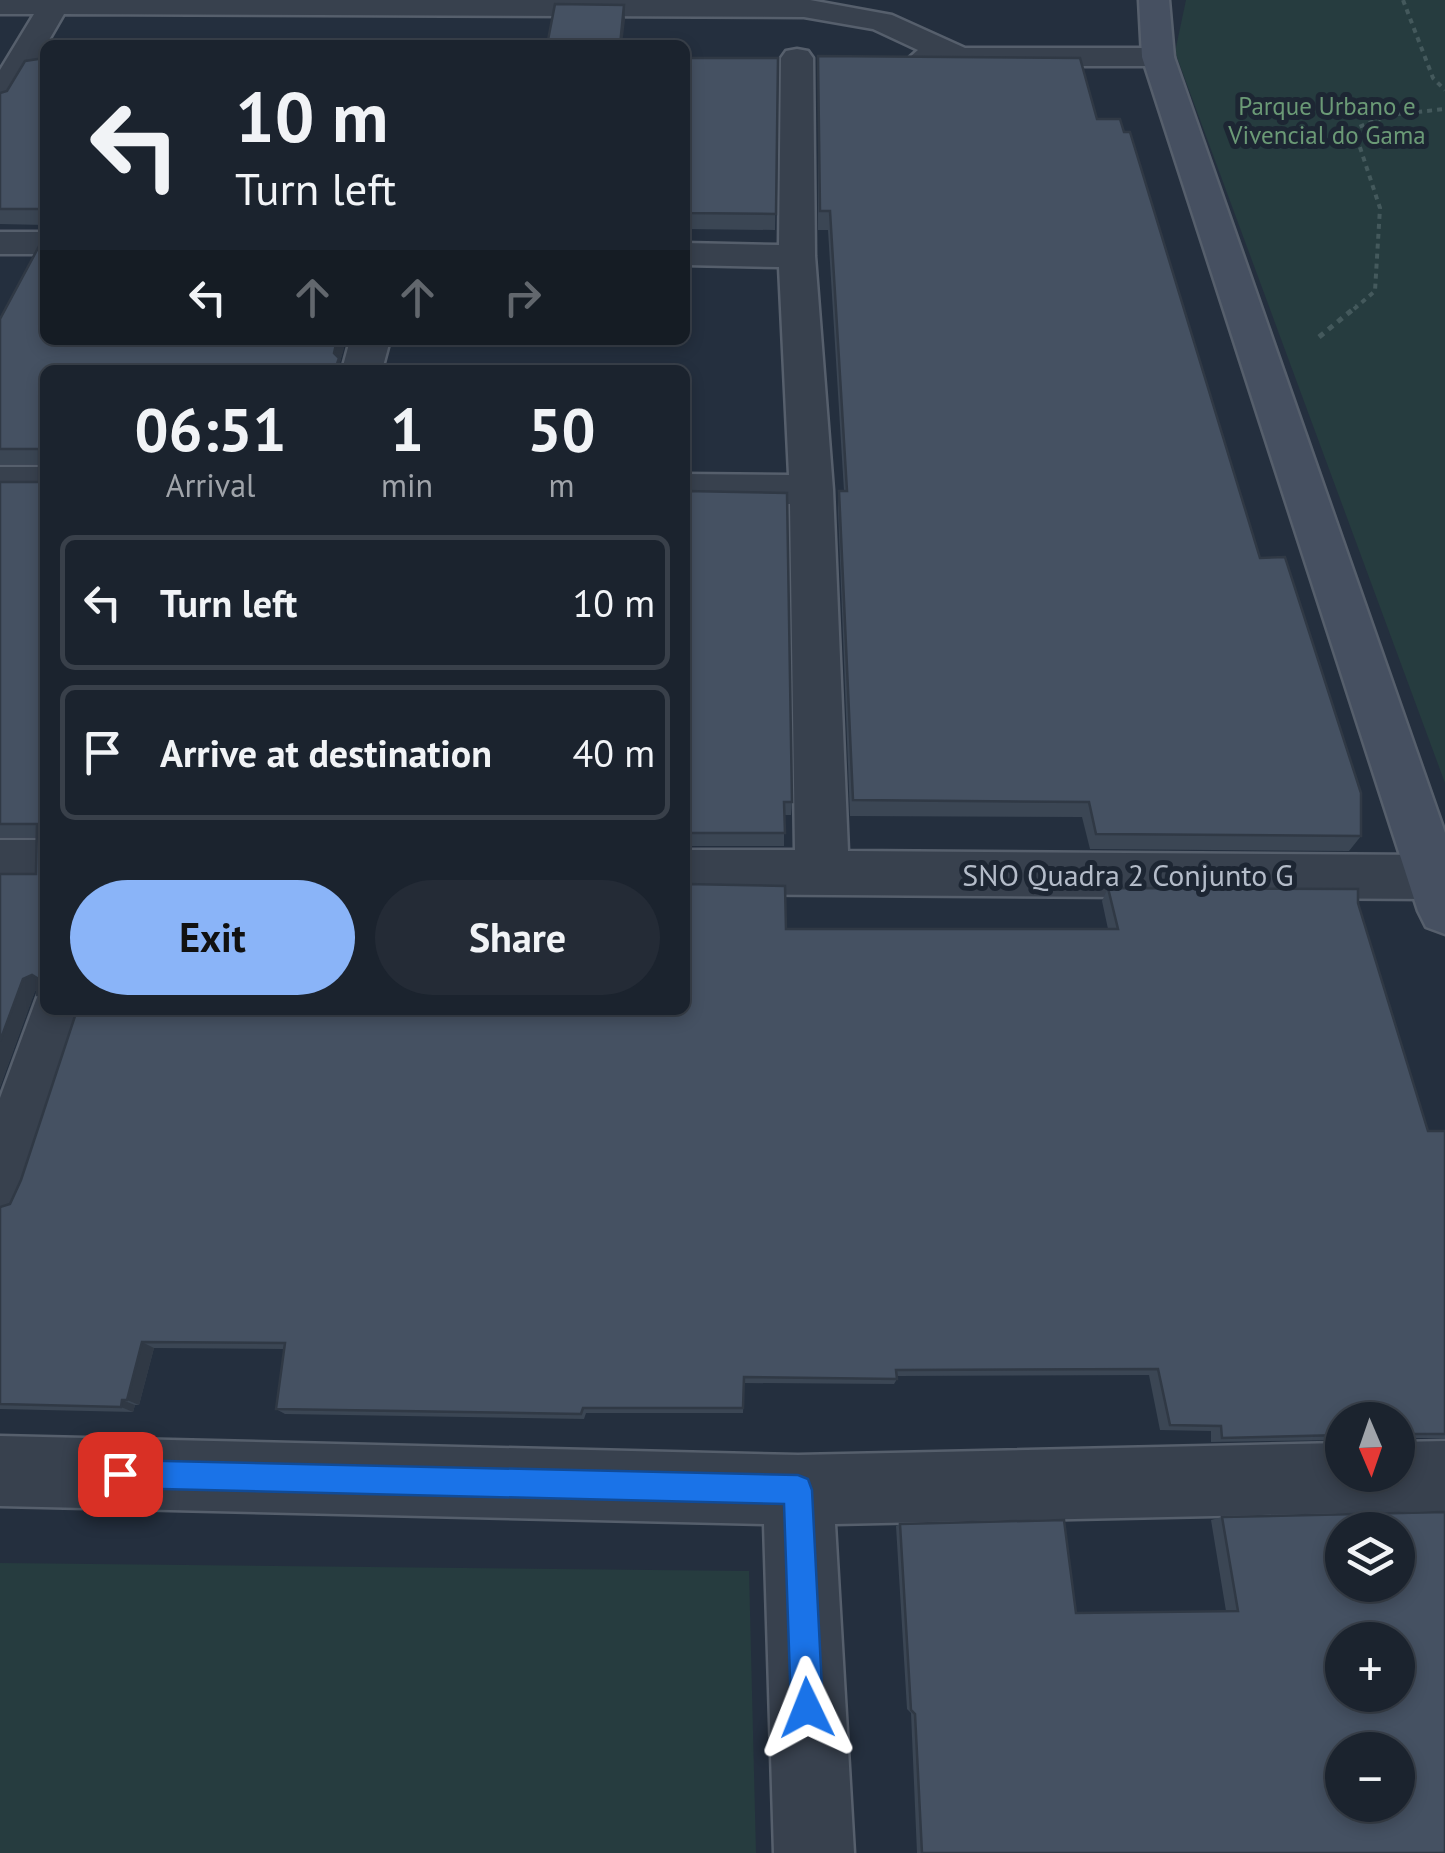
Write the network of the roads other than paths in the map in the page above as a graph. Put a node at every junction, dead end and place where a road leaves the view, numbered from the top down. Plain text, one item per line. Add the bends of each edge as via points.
1 (1154, 0) edge
2 (0, 5) edge
3 (54, 5) junction
4 (23, 57) edge
5 (960, 57) junction
6 (1158, 57) junction
7 (797, 58) dead end
8 (888, 58) edge
9 (0, 98) edge
10 (0, 243) edge
11 (40, 243) edge
12 (690, 254) edge
13 (798, 256) junction
14 (0, 481) edge
15 (40, 481) edge
16 (690, 488) edge
17 (811, 490) junction
18 (0, 862) edge
19 (40, 862) edge
20 (690, 872) edge
21 (822, 874) junction
22 (1439, 894) edge
23 (57, 1015) edge
24 (0, 1188) edge
25 (0, 1471) edge
26 (1445, 1476) edge
27 (798, 1490) junction
28 (814, 1853) edge

1 - 6 street
2 - 3 street
3 - 4 street
3 - 5 street via 804,8 881,20
4 - 9 street
5 - 6 street
5 - 8 street
6 - 22 street
7 - 13 street
10 - 11 street
12 - 13 street
13 - 17 street
14 - 15 street
16 - 17 street
17 - 21 street
18 - 19 street
20 - 21 street, SNO Quadra 2 Conjunto G
21 - 22 street, SNO Quadra 2 Conjunto G
23 - 24 street
25 - 27 street
26 - 27 street
27 - 28 street

